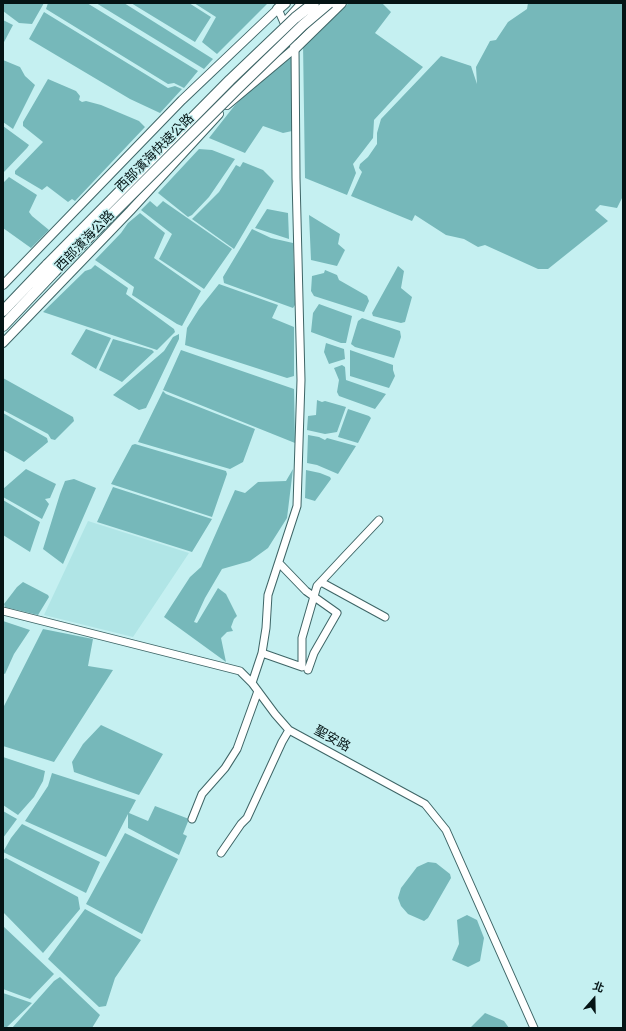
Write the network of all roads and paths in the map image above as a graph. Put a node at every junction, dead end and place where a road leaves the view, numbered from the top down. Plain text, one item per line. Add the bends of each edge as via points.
1 (302, 3) edge
2 (314, 3) edge
3 (329, 3) edge
4 (341, 3) edge
5 (282, 5) edge
6 (284, 24) junction
7 (295, 48) junction
8 (227, 105) junction
9 (52, 268) junction
10 (3, 285) edge
11 (3, 311) edge
12 (3, 326) edge
13 (3, 343) edge
14 (379, 520) dead end
15 (279, 563) junction
16 (321, 582) junction
17 (314, 598) junction
18 (3, 612) edge
19 (385, 617) dead end
20 (262, 653) junction
21 (308, 670) dead end
22 (252, 683) junction
23 (258, 692) junction
24 (289, 730) junction
25 (192, 819) dead end
26 (221, 853) dead end
27 (534, 1028) edge

1 - 6 main road, 西部濱海公路
2 - 9 highway, 西部濱海快速公路, bridge via 230,80
3 - 9 highway, 西部濱海快速公路, bridge via 237,88
4 - 7 highway
5 - 6 street
5 - 10 main road via 182,100
6 - 7 street
6 - 8 main road, 西部濱海公路
7 - 8 main road
7 - 15 street via 301,380 298,506
8 - 13 main road, 西部濱海公路 via 130,211
9 - 11 highway, 西部濱海快速公路
9 - 12 highway, 西部濱海快速公路
14 - 16 street
15 - 17 street
15 - 20 street via 268,595
16 - 17 street
16 - 19 street
17 - 20 street via 302,638 302,667
17 - 21 street via 337,613 314,653
18 - 22 street, 聖安路 via 240,671
20 - 22 street
22 - 23 street, 聖安路
23 - 24 street, 聖安路
23 - 25 street via 237,749 225,768 202,794
24 - 26 street via 247,818
24 - 27 street, 聖安路 via 425,804 446,830

